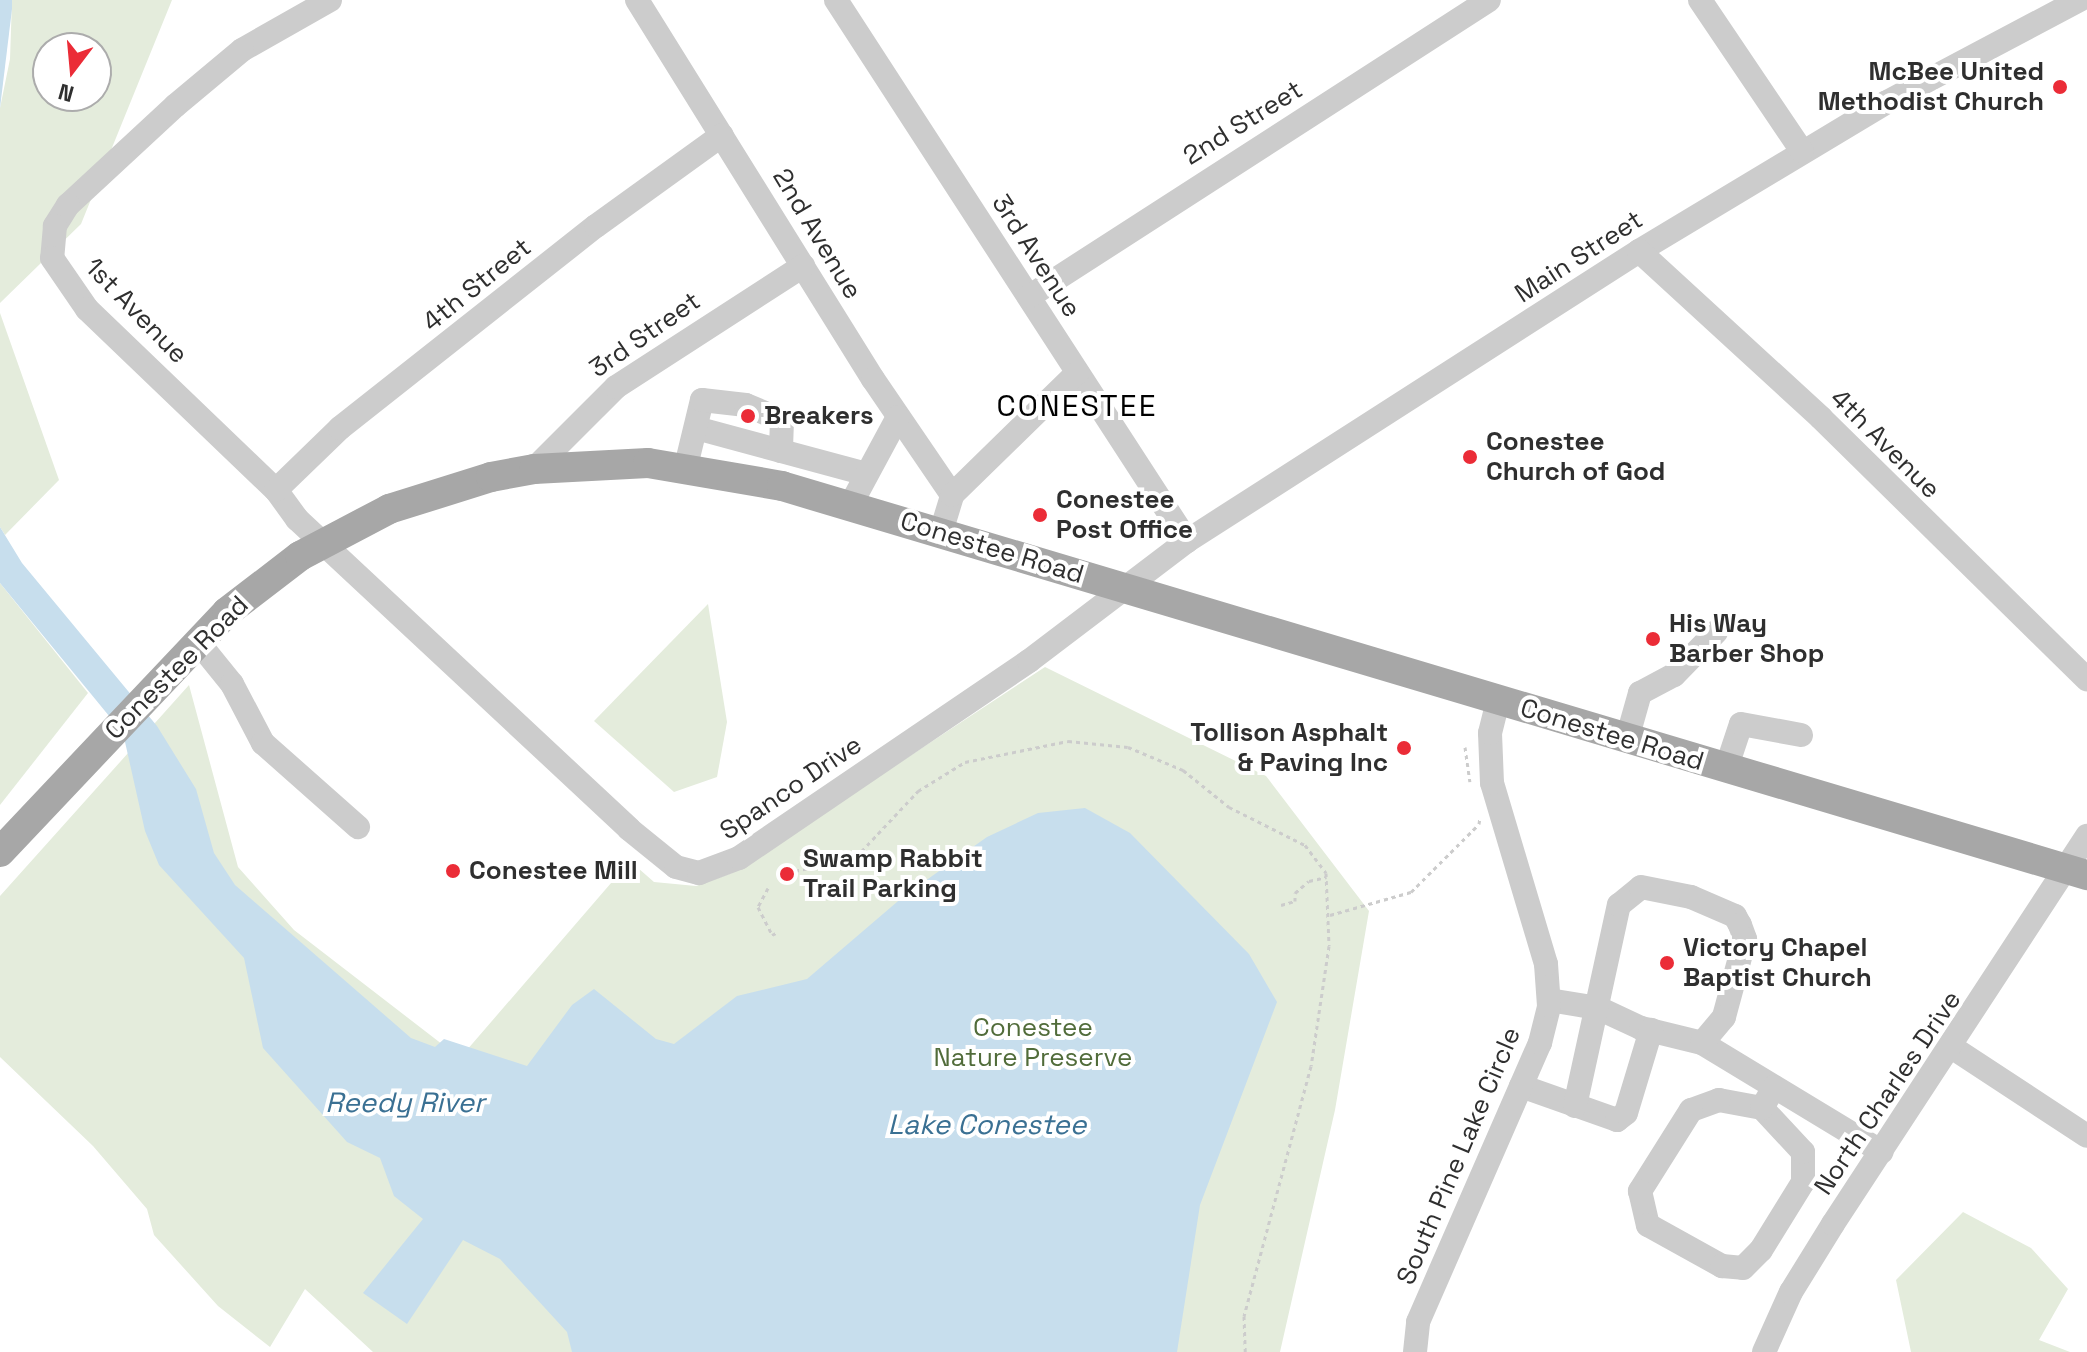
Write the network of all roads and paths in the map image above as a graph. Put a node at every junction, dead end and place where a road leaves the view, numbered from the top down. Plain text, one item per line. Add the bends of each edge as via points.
1 (330, 0) edge
2 (836, 0) edge
3 (1489, 0) edge
4 (1700, 0) edge
5 (2080, 0) edge
6 (643, 2) edge
7 (722, 135) junction
8 (1802, 151) junction
9 (1639, 251) junction
10 (803, 266) junction
11 (1030, 296) junction
12 (1077, 373) junction
13 (898, 417) junction
14 (696, 428) junction
15 (781, 451) junction
16 (686, 466) junction
17 (534, 469) junction
18 (866, 474) junction
19 (276, 490) junction
20 (952, 495) junction
21 (850, 506) junction
22 (941, 532) junction
23 (1187, 541) junction
24 (324, 542) junction
25 (1124, 589) junction
26 (1716, 632) dead end
27 (188, 652) junction
28 (2087, 679) edge
29 (1498, 701) junction
30 (1801, 735) dead end
31 (1627, 739) junction
32 (1465, 747) dead end
33 (1726, 769) junction
34 (1471, 785) dead end
35 (1480, 814) dead end
36 (358, 827) dead end
37 (2087, 836) edge
38 (0, 852) edge
39 (795, 871) dead end
40 (2076, 872) edge
41 (1326, 875) junction
42 (768, 888) dead end
43 (1281, 905) dead end
44 (1330, 915) junction
45 (778, 932) dead end
46 (1549, 1000) junction
47 (1598, 1008) junction
48 (1657, 1032) junction
49 (1702, 1043) junction
50 (1953, 1048) junction
51 (1521, 1086) junction
52 (1768, 1098) junction
53 (1575, 1106) junction
54 (2087, 1136) edge
55 (1882, 1152) junction
56 (1245, 1352) edge
57 (1415, 1352) edge
58 (1764, 1352) edge

1 - 19 street, 1st Avenue via 214,71 68,205 51,242 58,270 87,309
2 - 11 street, 3rd Avenue
3 - 11 street, 2nd Street
4 - 8 street
5 - 8 street, Main Street
6 - 7 street, 2nd Avenue
7 - 10 street, 2nd Avenue
7 - 19 street, 4th Street via 596,226 340,428
8 - 9 street, Main Street
9 - 23 street, Main Street
9 - 28 street, 4th Avenue via 1821,418
10 - 13 street, 2nd Avenue
10 - 17 street, 3rd Street via 616,387
11 - 12 street, 3rd Avenue
12 - 20 street
12 - 23 street, 3rd Avenue
13 - 18 street
13 - 20 street, 2nd Avenue
14 - 15 street
14 - 15 street via 702,400 746,405 782,420
14 - 16 street
15 - 18 street
16 - 17 main road, Conestee Road via 609,463
16 - 21 main road, Conestee Road
17 - 24 main road, Conestee Road via 437,491
18 - 21 street
19 - 24 street, 1st Avenue via 297,519
20 - 22 street
21 - 22 main road, Conestee Road
22 - 25 main road, Conestee Road
23 - 25 street, Main Street
24 - 25 street, Spanco Drive via 629,829 676,867 699,873 739,858 1029,661
24 - 27 main road, Conestee Road via 256,589
25 - 29 main road, Conestee Road
26 - 31 street via 1674,675 1640,693
27 - 36 street via 232,684 263,743
27 - 38 main road, Conestee Road
29 - 31 main road, Conestee Road
29 - 46 street, South Pine Lake Circle via 1490,733 1492,783 1546,964
30 - 33 street via 1741,724
31 - 33 main road, Conestee Road
32 - 34 path
33 - 40 main road, Conestee Road
35 - 44 path via 1479,824 1411,892
37 - 40 street, North Charles Drive
39 - 41 path via 856,857 918,791 965,762 1068,741 1128,747 1183,770 1229,807 1305,845
40 - 50 street, North Charles Drive
41 - 43 path via 1309,881 1295,893 1295,901
41 - 44 path
42 - 45 path via 758,907 772,935
44 - 56 path via 1311,1066 1251,1284 1244,1316
46 - 47 street
46 - 51 street, South Pine Lake Circle via 1542,1035
47 - 48 street
47 - 49 street via 1619,905 1629,893 1641,887 1691,897 1735,916 1745,939 1724,1017
47 - 53 street
48 - 49 street
48 - 53 street via 1626,1113 1617,1120
49 - 52 street
50 - 54 street
50 - 55 street, North Charles Drive
51 - 53 street
51 - 57 street, South Pine Lake Circle via 1418,1322
52 - 52 street via 1803,1152 1803,1182 1761,1250 1743,1268 1722,1266 1648,1225 1640,1191 1691,1110 1719,1100
52 - 55 street
55 - 58 street, North Charles Drive via 1791,1292

